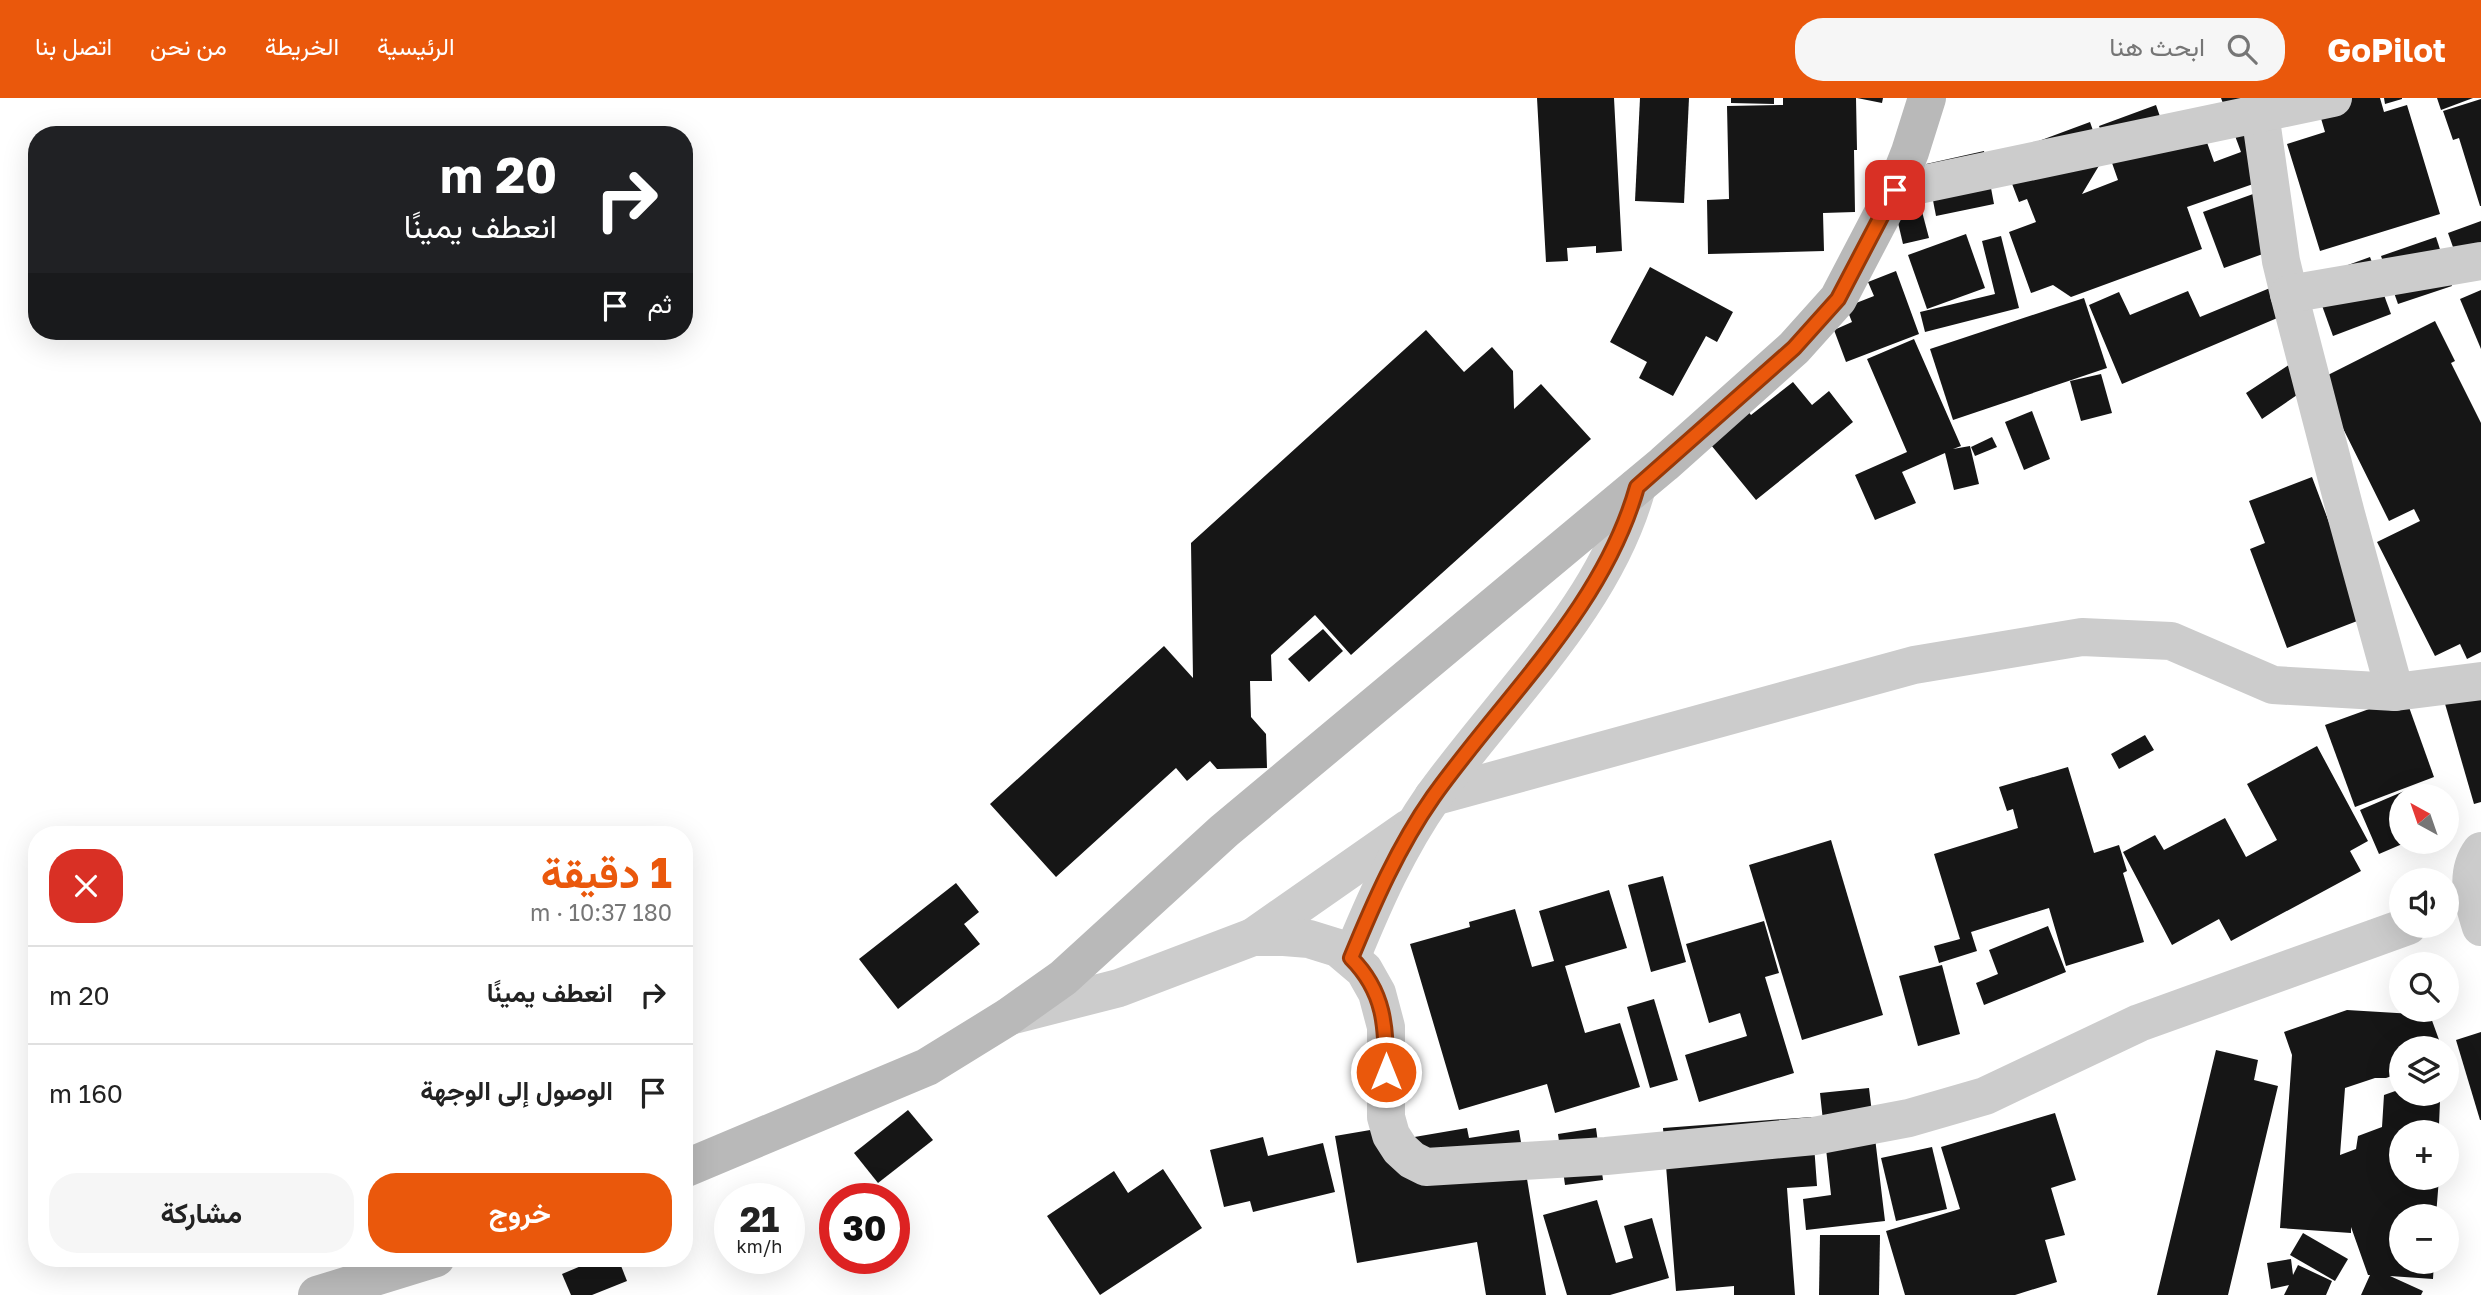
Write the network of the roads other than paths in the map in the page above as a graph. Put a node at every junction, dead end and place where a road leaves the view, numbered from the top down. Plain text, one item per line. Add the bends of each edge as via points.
1 (1927, 98) edge
2 (2333, 98) edge
3 (2260, 113) junction
4 (1895, 190) junction
5 (2481, 261) edge
6 (2289, 294) junction
7 (1637, 487) junction
8 (2481, 681) edge
9 (2395, 692) junction
10 (1425, 810) junction
11 (2481, 851) edge
12 (2467, 914) edge
13 (2389, 933) edge
14 (1253, 937) junction
15 (1351, 958) junction
16 (1008, 1017) junction
17 (693, 1165) edge
18 (407, 1267) edge
19 (317, 1295) edge

1 - 4 street
2 - 3 street
3 - 4 street
3 - 6 street
4 - 7 street via 1838,299 1794,348
5 - 6 street
6 - 9 street
7 - 10 street via 1617,545 1585,599
7 - 16 street via 1224,831 1063,978
8 - 9 street
9 - 10 street via 2273,685 2171,641 2082,637 1914,666
10 - 14 street
10 - 15 street via 1391,867
11 - 12 street via 2472,866
13 - 15 street via 2139,1023 1985,1096 1909,1118 1814,1136 1426,1167 1412,1160 1391,1135 1386,1027 1377,993
14 - 15 street via 1310,939 1338,948
14 - 16 street via 1119,988
16 - 17 street via 927,1067
18 - 19 street

